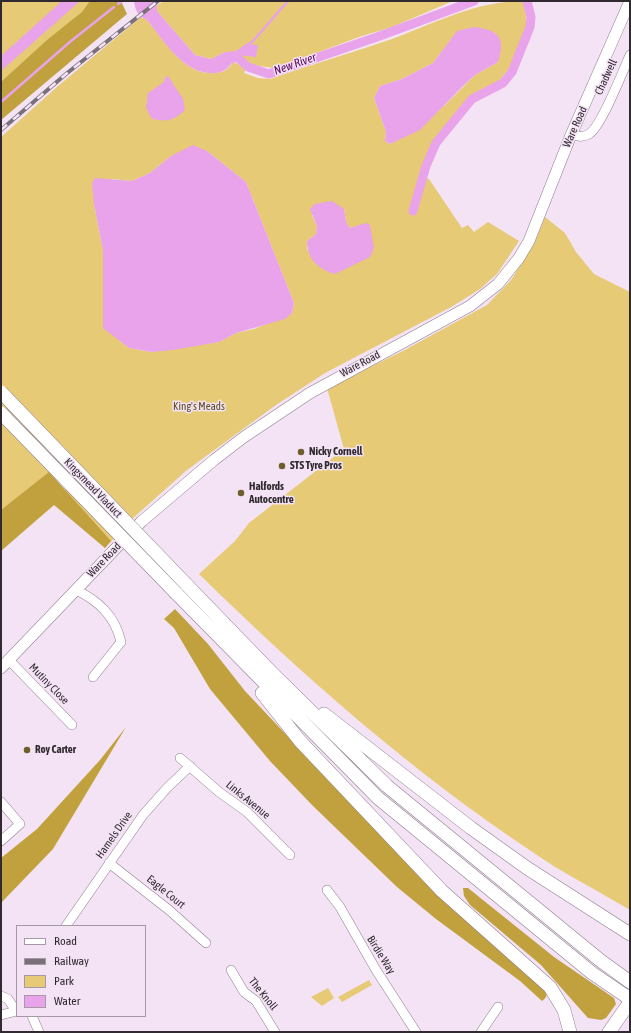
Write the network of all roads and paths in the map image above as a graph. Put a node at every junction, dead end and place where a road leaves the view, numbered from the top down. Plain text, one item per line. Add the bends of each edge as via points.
1 (630, 1) edge
2 (630, 55) edge
3 (627, 68) edge
4 (571, 135) junction
5 (1, 392) edge
6 (1, 413) edge
7 (76, 590) junction
8 (229, 649) junction
9 (5, 664) edge
10 (274, 675) junction
11 (93, 677) dead end
12 (72, 725) dead end
13 (180, 758) dead end
14 (190, 766) junction
15 (1, 802) edge
16 (1, 841) edge
17 (290, 854) dead end
18 (109, 863) junction
19 (327, 890) dead end
20 (67, 925) edge
21 (630, 934) edge
22 (206, 943) dead end
23 (231, 970) dead end
24 (630, 982) edge
25 (1, 996) edge
26 (628, 1004) edge
27 (498, 1007) dead end
28 (16, 1010) edge
29 (16, 1011) edge
30 (1, 1015) edge
31 (32, 1017) edge
32 (39, 1032) edge
33 (275, 1032) edge
34 (416, 1032) edge
35 (481, 1032) edge
36 (570, 1032) edge
37 (609, 1032) edge

1 - 4 main road, Ware Road
2 - 3 street, Chadwell
3 - 4 street, Chadwell via 590,134 581,137
4 - 7 main road, Ware Road via 529,241 498,284 470,306 335,378 244,437 142,520
5 - 10 highway, Kingsmead Viaduct, bridge
6 - 8 highway, Kingsmead Viaduct, bridge
7 - 9 main road, Ware Road
7 - 11 street via 102,606 119,632 121,642
8 - 26 highway via 378,798
8 - 36 highway via 300,741 442,890 550,987 564,1010
9 - 12 street, Mutiny Close
10 - 21 highway via 527,868
10 - 24 highway via 387,786
13 - 14 street, Links Avenue
14 - 17 street, Links Avenue via 219,792 247,812
14 - 18 street, Hamels Drive via 143,815
15 - 16 street via 20,824
18 - 20 street, Hamels Drive
18 - 22 street, Eagle Court
19 - 34 street, Birdie Way
23 - 33 street, The Knoll via 244,992 256,1001
25 - 28 street via 8,999
26 - 37 highway
27 - 35 street
29 - 30 street
31 - 32 street

